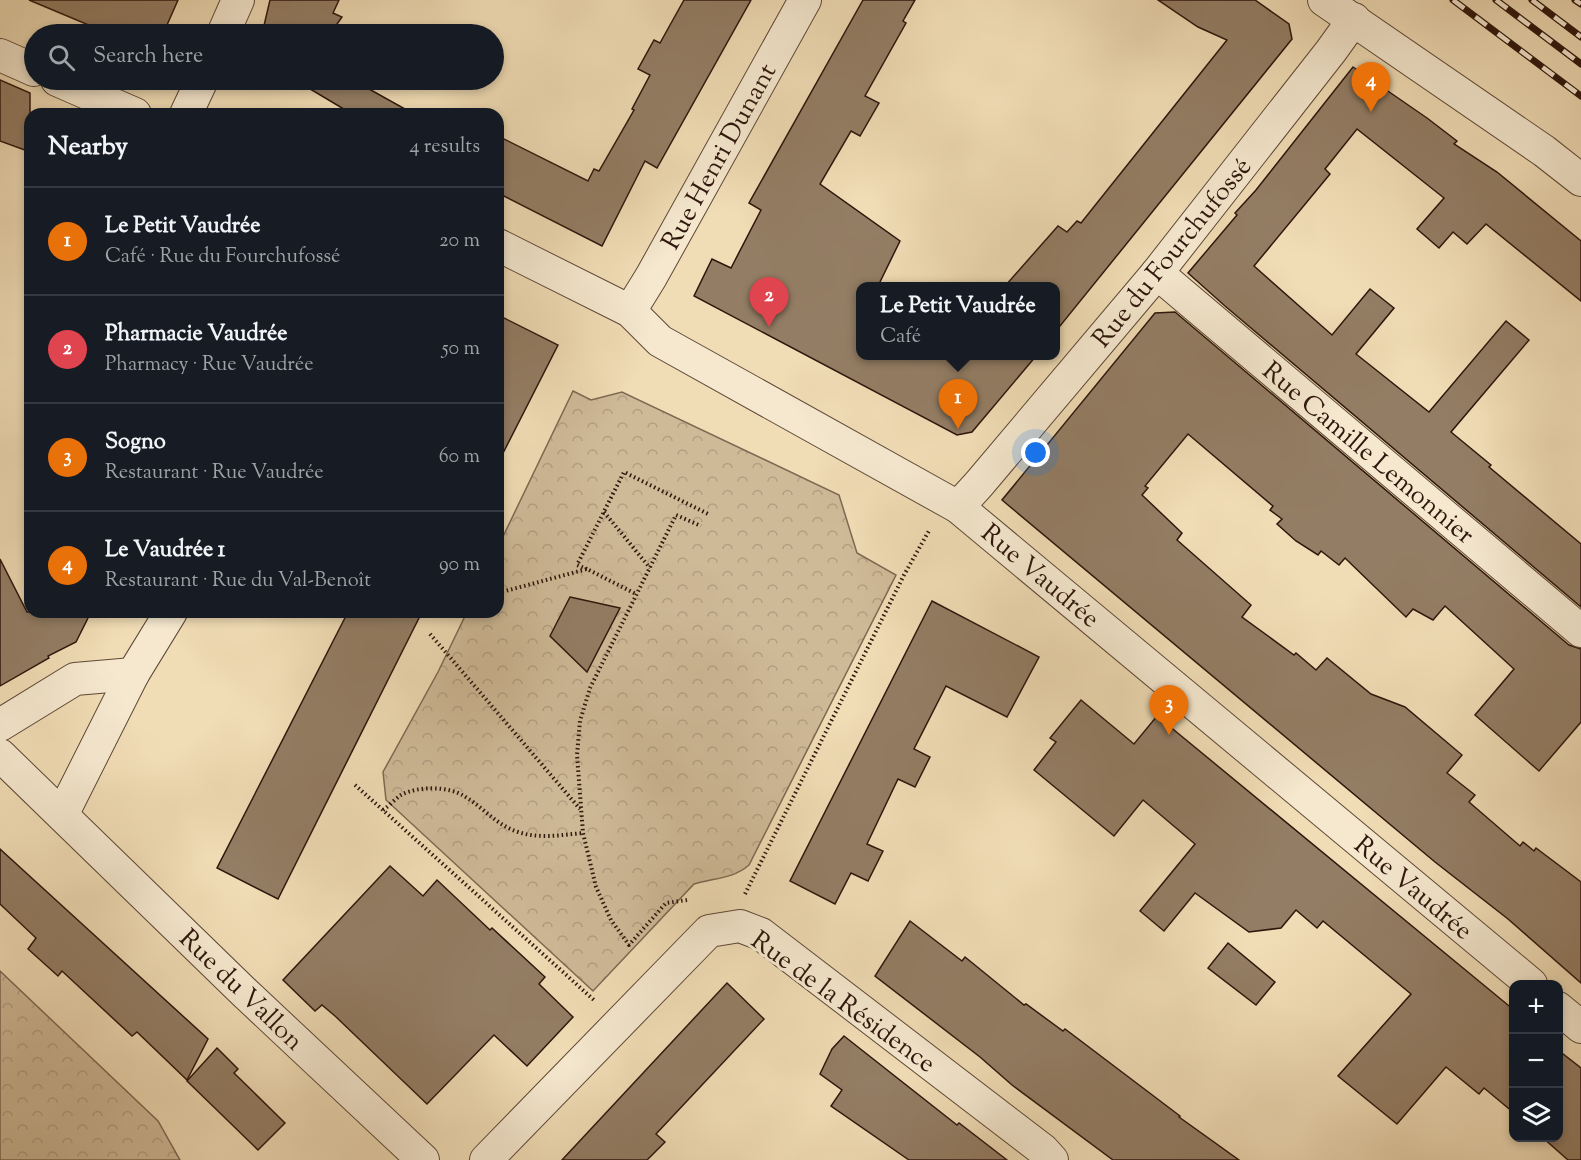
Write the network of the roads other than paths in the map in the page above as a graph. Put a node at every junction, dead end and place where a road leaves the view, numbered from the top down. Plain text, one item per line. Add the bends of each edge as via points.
1 (238, 0) edge
2 (805, 0) edge
3 (1324, 0) edge
4 (1354, 19) junction
5 (227, 24) edge
6 (0, 55) edge
7 (24, 66) edge
8 (80, 90) edge
9 (197, 90) edge
10 (121, 108) edge
11 (189, 108) edge
12 (1581, 180) edge
13 (504, 248) edge
14 (1157, 273) junction
15 (630, 311) junction
16 (954, 504) junction
17 (167, 618) edge
18 (1581, 631) edge
19 (133, 674) junction
20 (0, 725) edge
21 (0, 755) edge
22 (62, 815) junction
23 (1526, 980) edge
24 (1563, 1012) edge
25 (1581, 1027) edge
26 (423, 1160) edge
27 (486, 1160) edge
28 (1052, 1160) edge

1 - 5 street
2 - 15 street, Rue Henri Dunant
3 - 4 street
4 - 12 street
4 - 14 street, Rue du Fourchufossé
6 - 7 street
8 - 10 street
9 - 11 street
13 - 15 street, Rue Vaudrée
14 - 16 street, Rue du Fourchufossé via 987,475
14 - 18 street, Rue Camille Lemonnier
15 - 16 street, Rue Vaudrée via 660,341
16 - 23 street, Rue Vaudrée
17 - 19 street
19 - 20 street via 75,679
19 - 22 street
21 - 22 street, Rue du Vallon
22 - 26 street, Rue du Vallon
24 - 25 street
27 - 28 street, Rue de la Résidence via 709,931 740,926 761,934

